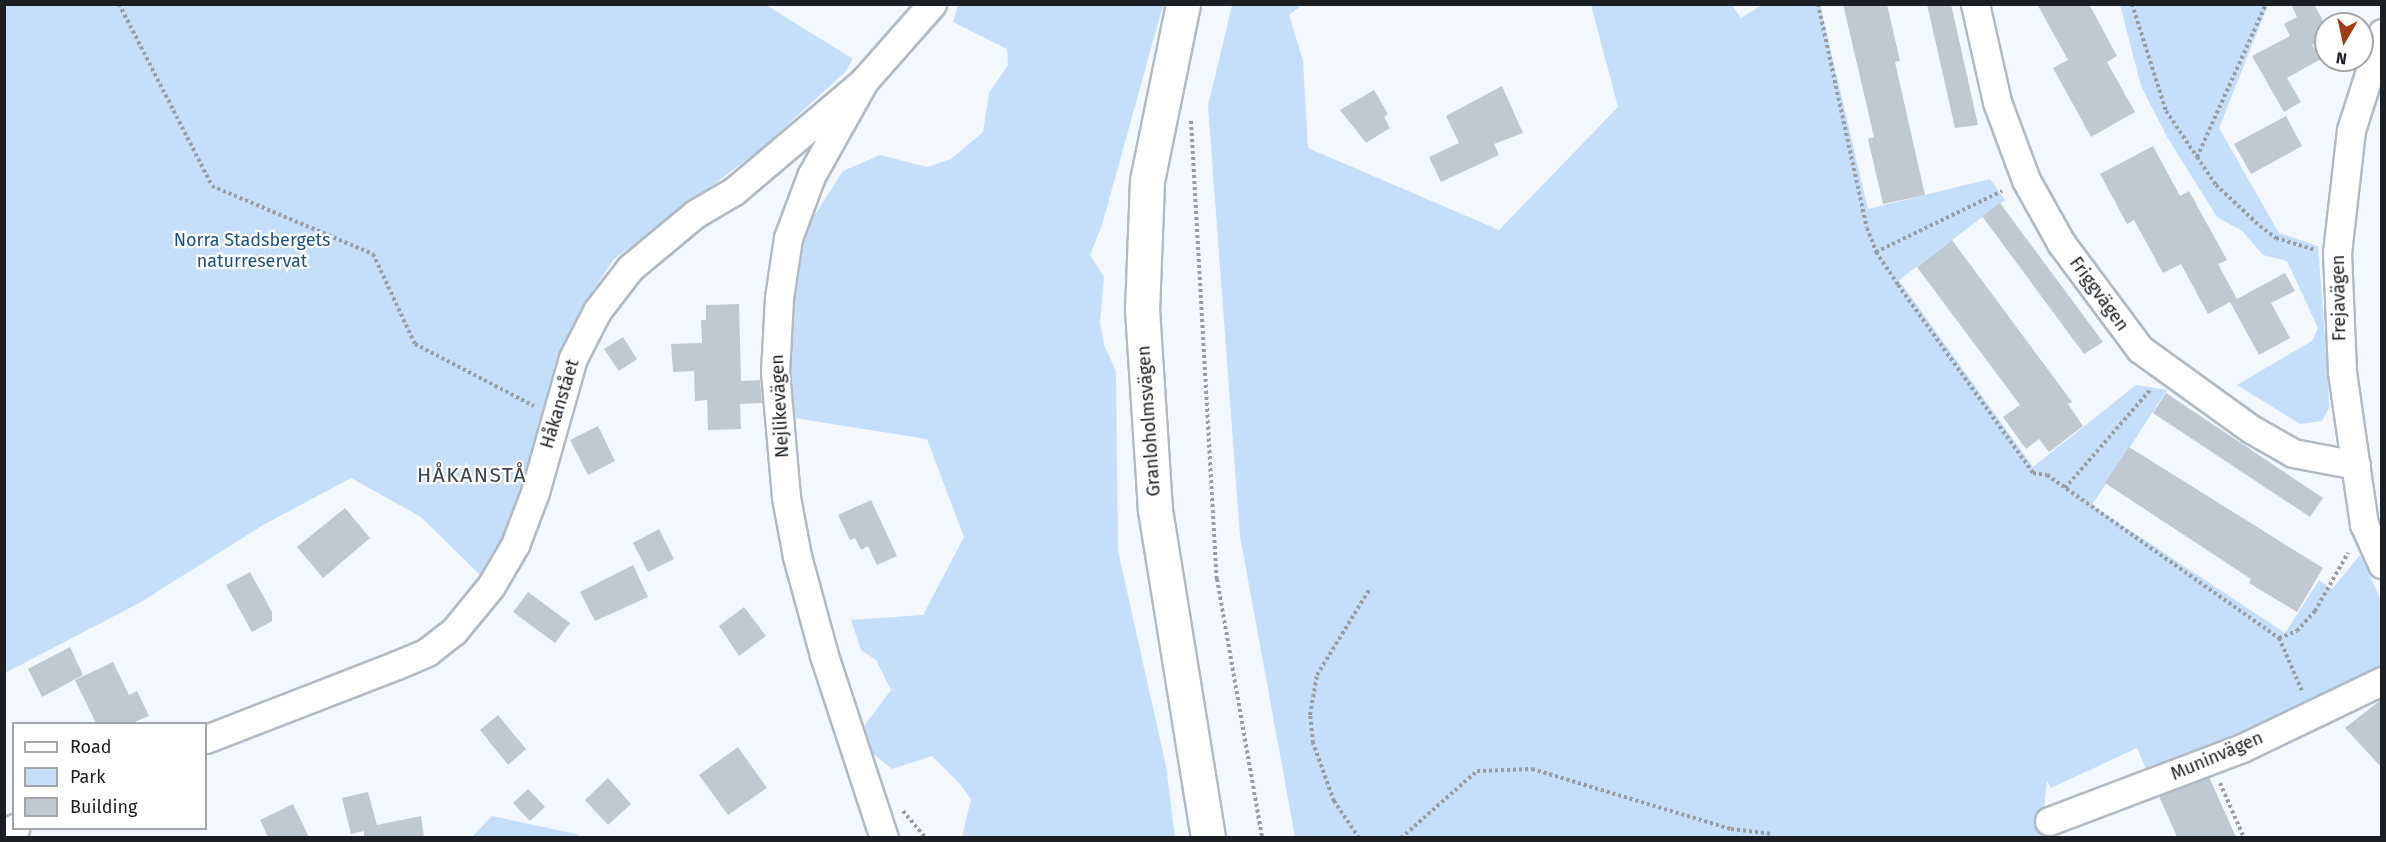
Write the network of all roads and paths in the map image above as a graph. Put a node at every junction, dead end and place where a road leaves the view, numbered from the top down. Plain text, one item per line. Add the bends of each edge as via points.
1 (119, 4) edge
2 (932, 4) edge
3 (1183, 4) edge
4 (1818, 4) edge
5 (1975, 4) edge
6 (2132, 4) edge
7 (2266, 4) edge
8 (2382, 33) edge
9 (864, 81) junction
10 (1191, 118) dead end
11 (2197, 157) junction
12 (2026, 180) junction
13 (1876, 252) junction
14 (2337, 252) junction
15 (2167, 371) junction
16 (554, 416) junction
17 (2356, 465) junction
18 (2065, 488) junction
19 (2364, 524) junction
20 (2382, 564) edge
21 (1369, 590) dead end
22 (2279, 638) junction
23 (2382, 681) edge
24 (2321, 710) junction
25 (207, 739) edge
26 (2210, 761) junction
27 (2049, 821) dead end
28 (1773, 834) dead end
29 (884, 837) edge
30 (1208, 837) edge
31 (1262, 837) edge
32 (1359, 837) edge
33 (1401, 837) edge
34 (2244, 837) edge

1 - 16 path via 212,186 373,254 415,344
2 - 9 street, Nejlikevägen
3 - 30 street, Granloholmsvägen via 1147,181 1142,309 1155,510
4 - 13 path
5 - 12 street, Friggvägen via 1997,102
6 - 11 path via 2166,111
7 - 11 path
8 - 14 street, Frejavägen via 2351,130
9 - 16 street, Håkanstået via 734,191 695,214 630,268 597,311 573,358
9 - 29 street, Nejlikevägen via 811,176 788,238 775,372 786,497 797,556 824,655
10 - 31 path via 1217,579
11 - 14 path via 2236,206 2276,238 2307,249
12 - 13 path
12 - 15 street, Friggvägen via 2061,243 2105,305 2140,349
13 - 18 path via 2033,473 2047,475
14 - 17 street, Frejavägen via 2340,352
15 - 17 street, Friggvägen via 2293,453
15 - 18 path
16 - 25 street, Håkanstået via 535,492 515,545 491,586 454,631 427,652
17 - 19 street, Frejavägen
18 - 22 path
19 - 20 street, Frejavägen
19 - 22 path via 2315,611 2297,631
21 - 32 path via 1317,675 1310,715 1313,743 1334,801
22 - 24 path via 2298,687
23 - 24 street, Muninvägen
24 - 26 street, Muninvägen
26 - 27 street, Muninvägen
26 - 34 path
28 - 33 path via 1731,829 1532,769 1477,771

